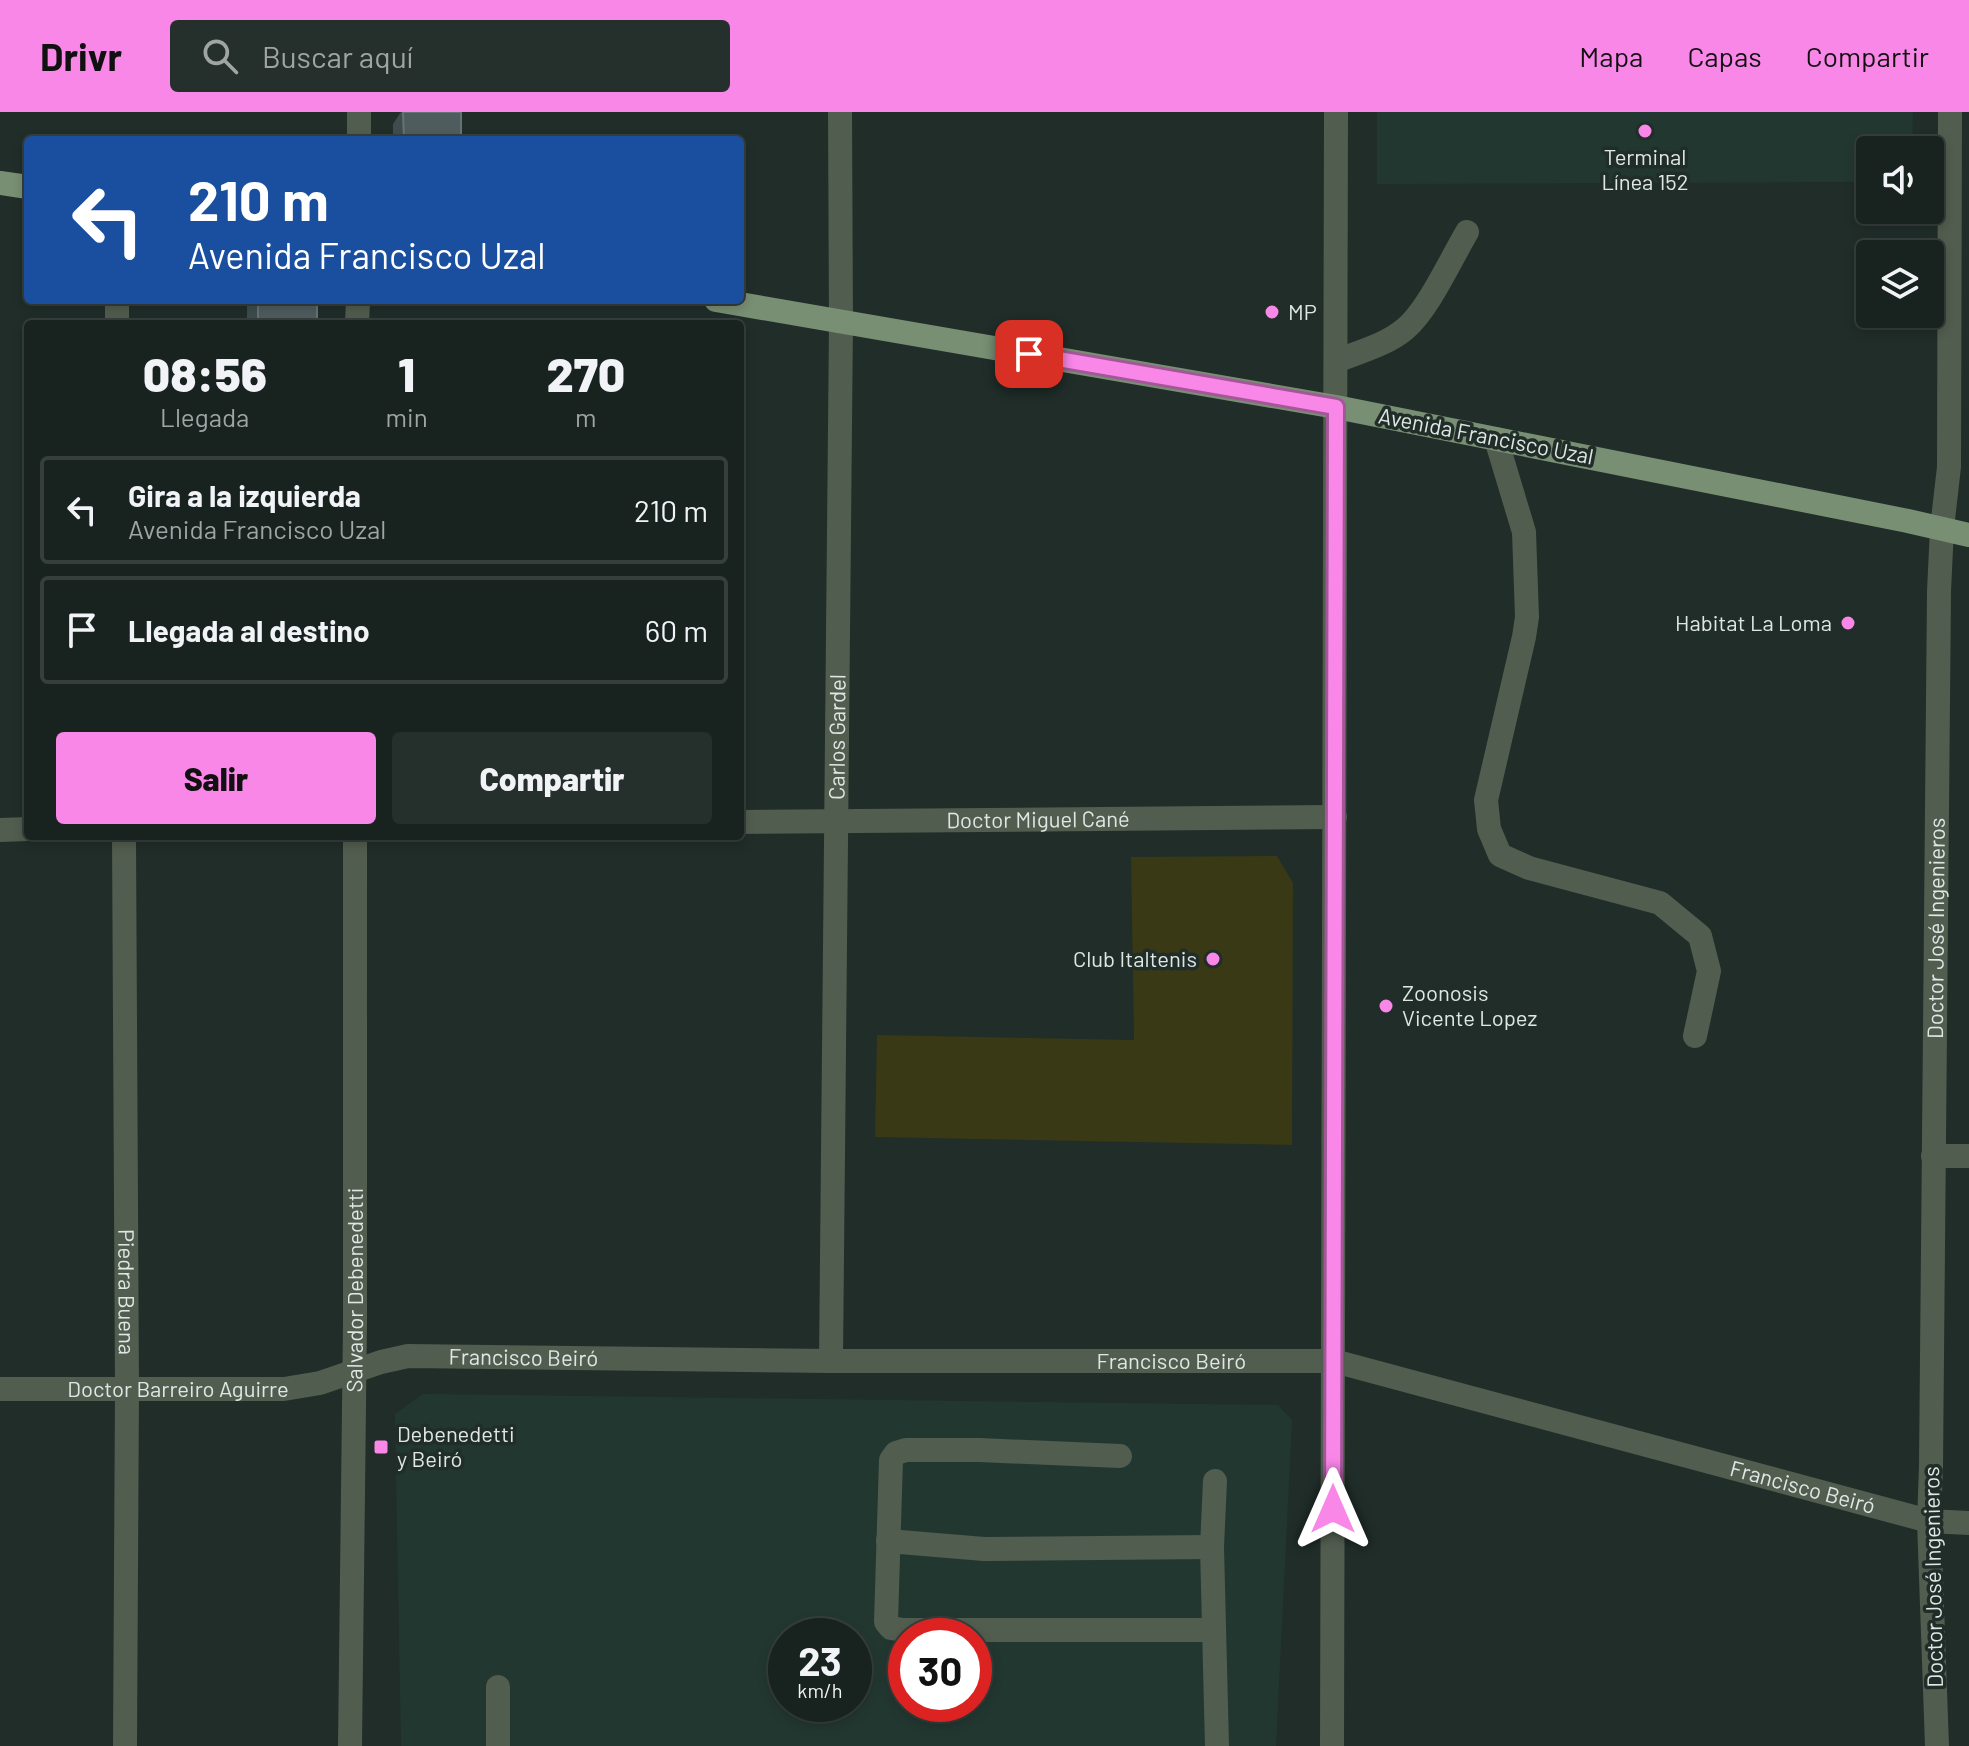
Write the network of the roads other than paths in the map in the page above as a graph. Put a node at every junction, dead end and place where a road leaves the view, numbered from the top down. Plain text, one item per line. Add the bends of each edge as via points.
1 (359, 112) edge
2 (840, 112) edge
3 (1336, 112) edge
4 (1950, 112) edge
5 (359, 136) edge
6 (0, 183) edge
7 (24, 186) edge
8 (1467, 232) dead end
9 (739, 304) edge
10 (841, 322) junction
11 (1336, 361) junction
12 (1336, 407) junction
13 (1496, 439) junction
14 (1942, 528) junction
15 (1969, 535) edge
16 (1335, 817) junction
17 (744, 822) edge
18 (835, 822) junction
19 (24, 829) edge
20 (0, 830) edge
21 (124, 840) edge
22 (355, 840) edge
23 (1695, 1036) dead end
24 (1933, 1156) junction
25 (1969, 1156) edge
26 (831, 1361) junction
27 (1334, 1361) junction
28 (354, 1372) junction
29 (0, 1389) edge
30 (127, 1389) junction
31 (1120, 1456) dead end
32 (1215, 1481) dead end
33 (1929, 1521) junction
34 (1969, 1523) edge
35 (888, 1541) junction
36 (1212, 1547) junction
37 (1214, 1630) junction
38 (498, 1687) dead end
39 (125, 1746) edge
40 (350, 1746) edge
41 (498, 1746) edge
42 (1217, 1746) edge
43 (1332, 1746) edge
44 (1937, 1746) edge

1 - 5 street
2 - 10 street, Carlos Gardel
3 - 11 street
4 - 14 street, Doctor José Ingenieros via 1949,467
6 - 7 main road
8 - 11 street via 1404,330
9 - 10 main road, Avenida Francisco Uzal
10 - 12 main road, Avenida Francisco Uzal
10 - 18 street, Carlos Gardel
11 - 12 street
12 - 13 main road, Avenida Francisco Uzal
12 - 16 street
13 - 14 main road, Avenida Francisco Uzal
13 - 23 street via 1524,532 1527,617 1486,800 1489,829 1500,855 1529,868 1660,903 1700,936 1709,971
14 - 15 main road, Avenida Francisco Uzal
14 - 24 street, Doctor José Ingenieros
16 - 18 street, Doctor Miguel Cané
16 - 27 street
17 - 18 street, Doctor Miguel Cané
18 - 26 street, Carlos Gardel
19 - 20 street
21 - 30 street, Piedra Buena
22 - 28 street, Salvador Debenedetti
24 - 25 street
24 - 33 street, Doctor José Ingenieros
26 - 27 street, Francisco Beiró
26 - 28 street, Francisco Beiró via 408,1356
27 - 33 street, Francisco Beiró
27 - 43 street
28 - 30 street, Doctor Barreiro Aguirre via 284,1389
28 - 40 street, Salvador Debenedetti
29 - 30 street, Doctor Barreiro Aguirre
30 - 39 street, Piedra Buena
31 - 35 street via 896,1453 891,1460
32 - 36 street
33 - 34 street, Francisco Beiró
33 - 44 street, Doctor José Ingenieros
35 - 36 street via 984,1549
35 - 37 street via 886,1622 891,1628
36 - 37 street
37 - 42 street
38 - 41 street

